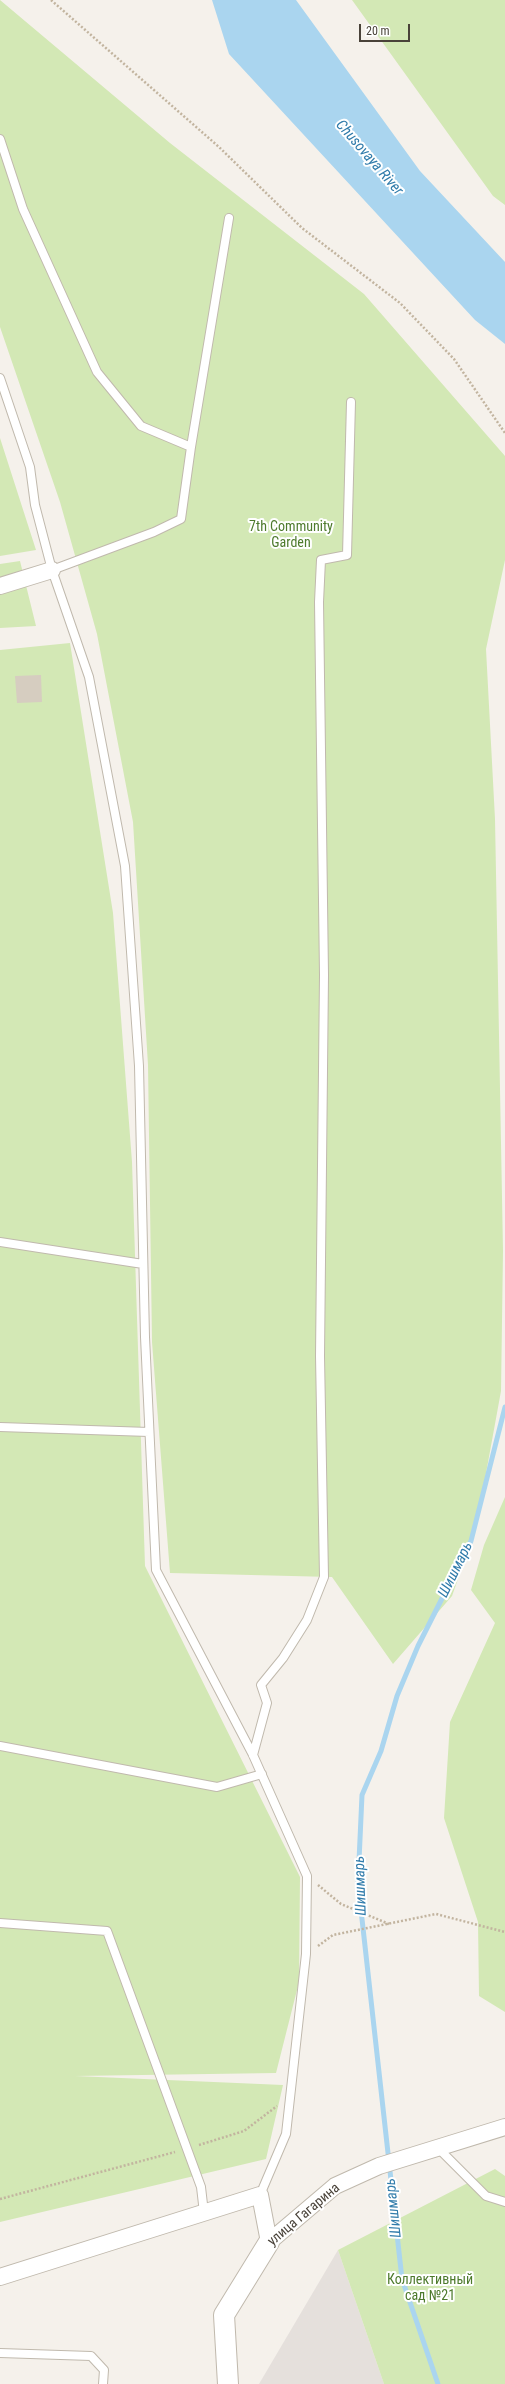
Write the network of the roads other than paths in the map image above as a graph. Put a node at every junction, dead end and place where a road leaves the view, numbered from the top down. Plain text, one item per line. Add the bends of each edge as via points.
1 (0, 139) edge
2 (229, 218) dead end
3 (0, 378) edge
4 (351, 402) dead end
5 (191, 447) junction
6 (52, 570) junction
7 (0, 586) edge
8 (0, 1242) edge
9 (143, 1264) junction
10 (0, 1427) edge
11 (149, 1432) junction
12 (0, 1746) edge
13 (253, 1755) junction
14 (262, 1774) junction
15 (0, 1923) edge
16 (505, 2127) edge
17 (436, 2145) junction
18 (260, 2195) junction
19 (505, 2202) edge
20 (204, 2213) junction
21 (269, 2242) junction
22 (0, 2277) edge
23 (0, 2353) edge
24 (103, 2384) edge
25 (228, 2384) edge

1 - 5 lane via 23,209 97,372 141,426
2 - 5 lane
3 - 6 lane via 30,466 35,505
4 - 13 lane via 347,555 321,560 319,602 324,974 320,1356 324,1577 307,1620 283,1658 261,1685 267,1703
5 - 6 lane via 181,519 154,532
6 - 7 street
6 - 9 lane via 88,677 125,866 139,1066
8 - 9 lane
9 - 11 lane
10 - 11 lane
11 - 13 lane via 156,1570
12 - 14 lane via 217,1786
13 - 14 lane
14 - 18 lane via 307,1876 306,1954 286,2134
15 - 20 lane via 107,1931 201,2187
16 - 17 street, улица Гагарина
17 - 19 lane via 486,2196
17 - 21 street, улица Гагарина via 335,2186
18 - 20 street
18 - 21 street
20 - 22 street
21 - 25 street, улица Гагарина via 224,2314
23 - 24 lane via 91,2356 104,2370

